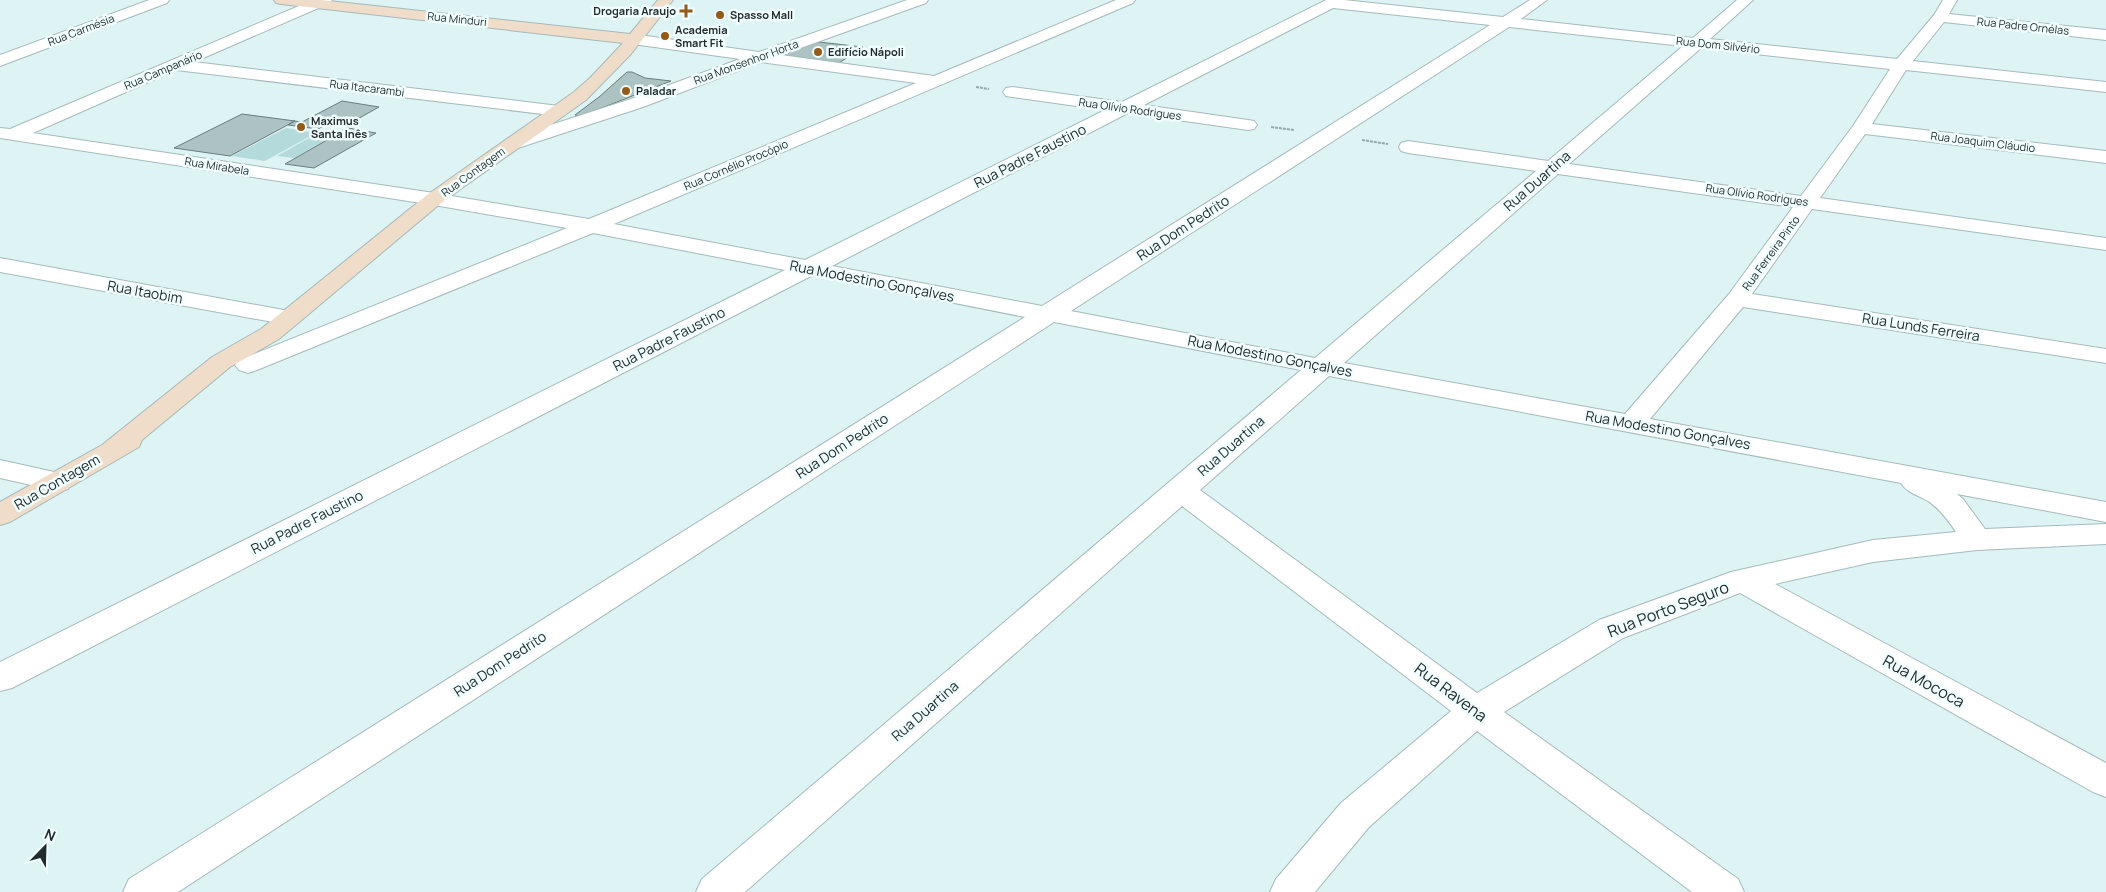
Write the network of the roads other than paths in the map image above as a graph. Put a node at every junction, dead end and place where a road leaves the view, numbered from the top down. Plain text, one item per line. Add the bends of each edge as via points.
1 (162, 0) edge
2 (281, 0) edge
3 (666, 0) edge
4 (892, 0) edge
5 (1128, 0) edge
6 (1540, 0) edge
7 (1746, 0) edge
8 (1950, 0) edge
9 (321, 2) edge
10 (914, 2) edge
11 (1334, 2) edge
12 (1940, 17) junction
13 (1505, 22) junction
14 (2106, 34) edge
15 (633, 39) junction
16 (1697, 43) junction
17 (760, 57) junction
18 (0, 61) edge
19 (175, 65) junction
20 (1901, 65) junction
21 (936, 81) junction
22 (2106, 87) edge
23 (1012, 92) dead end
24 (1124, 108) junction
25 (559, 110) junction
26 (1248, 124) dead end
27 (1860, 128) junction
28 (4, 136) edge
29 (514, 143) junction
30 (1408, 147) dead end
31 (2106, 157) edge
32 (1553, 167) junction
33 (434, 199) junction
34 (1807, 202) junction
35 (591, 226) junction
36 (2106, 244) edge
37 (0, 265) edge
38 (808, 269) junction
39 (1737, 299) junction
40 (1048, 314) junction
41 (280, 326) junction
42 (343, 328) junction
43 (2106, 356) edge
44 (248, 365) junction
45 (1323, 366) junction
46 (1632, 423) junction
47 (113, 449) junction
48 (0, 469) edge
49 (1894, 472) junction
50 (58, 482) junction
51 (1180, 490) junction
52 (2106, 512) edge
53 (0, 515) edge
54 (2106, 534) edge
55 (1977, 540) junction
56 (1742, 580) junction
57 (0, 678) edge
58 (1476, 711) junction
59 (2106, 781) edge
60 (143, 892) edge
61 (716, 892) edge
62 (1290, 892) edge
63 (1724, 892) edge

1 - 18 street, Rua Carmésia
2 - 9 street, Rua Minduri
3 - 15 street, Rua Contagem
4 - 10 street
5 - 21 street, Rua Cornélio Procópio
6 - 13 street, Rua Dom Pedrito
7 - 16 street, Rua Duartina
8 - 12 street, Rua Ferreira Pinto
9 - 15 street, Rua Minduri
9 - 19 street, Rua Campanário
10 - 17 street, Rua Monsenhor Horta
11 - 13 street, Rua Dom Silvério
11 - 24 street, Rua Padre Faustino
12 - 14 street, Rua Padre Ornélas
12 - 20 street, Rua Ferreira Pinto
13 - 16 street, Rua Dom Silvério
13 - 40 street, Rua Dom Pedrito
15 - 17 street
15 - 25 street, Rua Contagem via 596,82
16 - 20 street, Rua Dom Silvério
16 - 32 street, Rua Duartina
17 - 21 street
17 - 29 street, Rua Monsenhor Horta via 637,103
19 - 25 street, Rua Itacarambi
19 - 28 street, Rua Campanário
20 - 22 street, Rua Dom Silvério
20 - 27 street, Rua Ferreira Pinto
21 - 35 street, Rua Cornélio Procópio
23 - 24 street, Rua Olívio Rodrigues
24 - 26 street, Rua Olívio Rodrigues
24 - 38 street, Rua Padre Faustino
25 - 29 street, Rua Contagem
27 - 31 street, Rua Joaquim Cláudio
27 - 34 street, Rua Ferreira Pinto
28 - 33 street, Rua Mirabela
29 - 33 street, Rua Contagem
30 - 32 street, Rua Olívio Rodrigues
32 - 34 street, Rua Olívio Rodrigues
32 - 45 street, Rua Duartina
33 - 35 street, Rua Modestino Gonçalves
33 - 41 street, Rua Contagem
34 - 36 street, Rua Olívio Rodrigues
34 - 39 street, Rua Ferreira Pinto
35 - 38 street, Rua Modestino Gonçalves
35 - 42 street, Rua Cornélio Procópio
37 - 41 street, Rua Itaobim
38 - 40 street, Rua Modestino Gonçalves
38 - 57 street, Rua Padre Faustino
39 - 43 street, Rua Lunds Ferreira
39 - 46 street, Rua Ferreira Pinto
40 - 45 street, Rua Modestino Gonçalves
40 - 60 street, Rua Dom Pedrito
41 - 42 street, Rua Cornélio Procópio via 304,334
41 - 44 street, Rua Contagem
41 - 47 street, Rua Contagem via 221,362
42 - 44 street, Rua Cornélio Procópio
44 - 47 street, Rua Contagem via 190,407
45 - 46 street, Rua Modestino Gonçalves
45 - 51 street, Rua Duartina
46 - 49 street, Rua Modestino Gonçalves
47 - 50 street, Rua Contagem
48 - 50 street
49 - 52 street, Rua Modestino Gonçalves
49 - 55 street via 1938,494 1953,506
50 - 53 street, Rua Contagem
51 - 58 street, Rua Ravena
51 - 61 street, Rua Duartina
54 - 55 street, Rua Porto Seguro
55 - 56 street, Rua Porto Seguro via 1873,551
56 - 58 street, Rua Porto Seguro via 1610,629
56 - 59 street, Rua Mococa
58 - 62 street, Rua Porto Seguro via 1355,815
58 - 63 street, Rua Ravena

